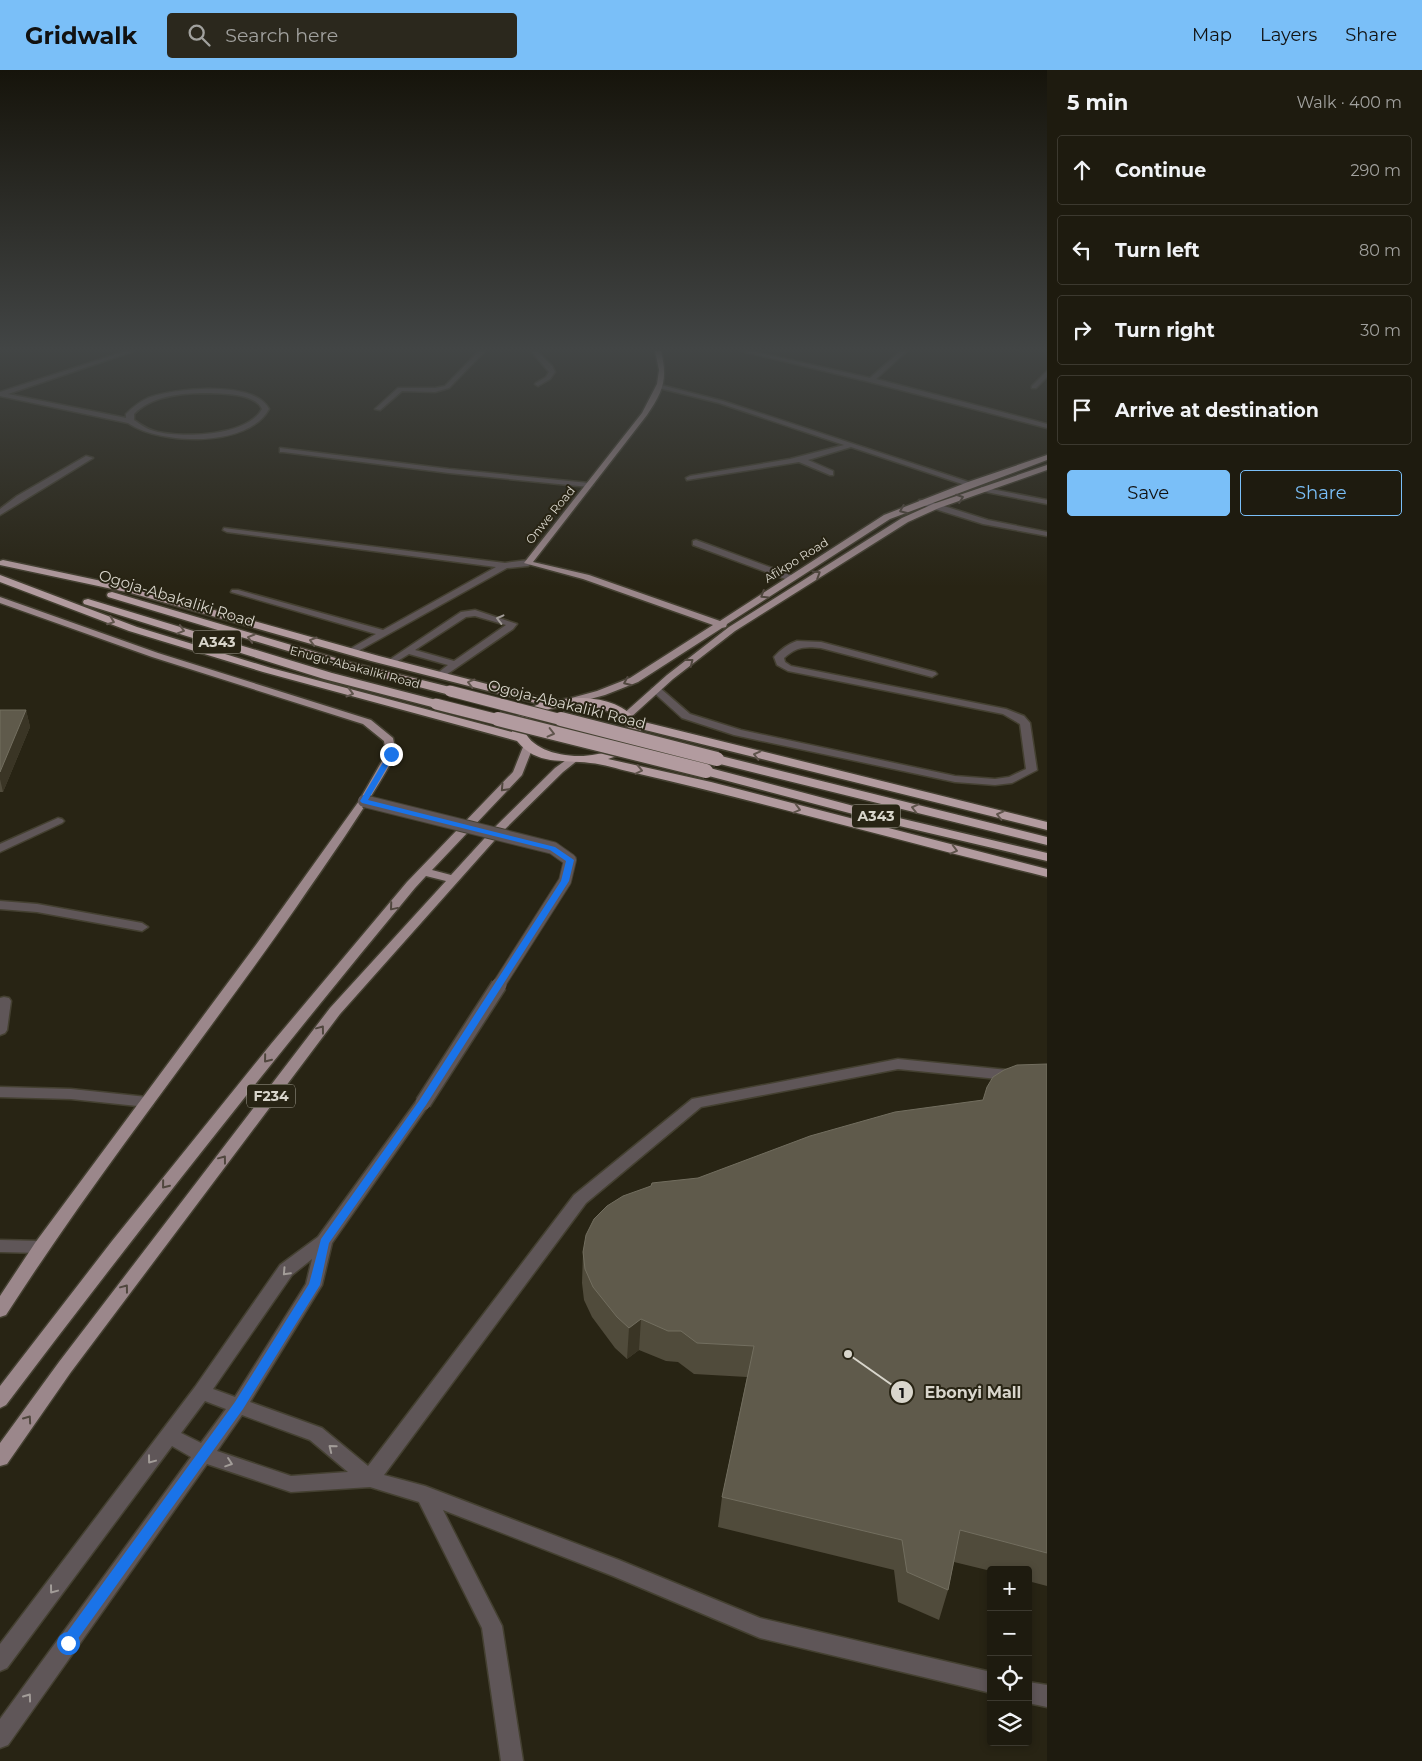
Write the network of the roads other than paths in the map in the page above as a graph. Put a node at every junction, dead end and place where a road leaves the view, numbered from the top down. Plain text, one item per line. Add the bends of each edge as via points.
1 (144, 430) edge
2 (230, 430) edge
3 (632, 430) edge
4 (805, 430) edge
5 (850, 445) junction
6 (283, 450) dead end
7 (1047, 457) edge
8 (89, 458) dead end
9 (802, 460) junction
10 (1047, 467) edge
11 (830, 473) dead end
12 (690, 478) dead end
13 (971, 484) junction
14 (589, 485) junction
15 (984, 489) junction
16 (922, 502) junction
17 (1047, 502) edge
18 (936, 506) junction
19 (0, 513) edge
20 (227, 530) dead end
21 (1047, 534) edge
22 (696, 543) dead end
23 (2, 562) edge
24 (528, 563) junction
25 (505, 566) junction
26 (0, 577) edge
27 (790, 578) junction
28 (235, 592) dead end
29 (0, 600) edge
30 (718, 624) junction
31 (732, 629) junction
32 (382, 633) junction
33 (407, 651) junction
34 (351, 652) junction
35 (390, 662) junction
36 (455, 664) junction
37 (932, 674) dead end
38 (440, 675) junction
39 (656, 690) junction
40 (568, 702) junction
41 (552, 704) junction
42 (629, 719) junction
43 (524, 742) junction
44 (592, 759) junction
45 (573, 760) junction
46 (364, 801) junction
47 (58, 821) dead end
48 (1047, 826) edge
49 (1047, 841) edge
50 (0, 848) edge
51 (1047, 857) edge
52 (424, 872) junction
53 (1047, 873) edge
54 (453, 879) junction
55 (0, 905) edge
56 (142, 927) dead end
57 (4, 1001) dead end
58 (0, 1030) edge
59 (1047, 1079) edge
60 (0, 1092) edge
61 (148, 1102) junction
62 (324, 1242) junction
63 (0, 1246) edge
64 (41, 1247) junction
65 (0, 1310) edge
66 (201, 1392) junction
67 (0, 1400) edge
68 (239, 1405) junction
69 (169, 1435) junction
70 (203, 1454) junction
71 (0, 1458) edge
72 (370, 1479) junction
73 (425, 1495) junction
74 (0, 1661) edge
75 (987, 1682) edge
76 (1032, 1693) edge
77 (1047, 1696) edge
78 (0, 1737) edge
79 (512, 1761) edge

1 - 2 street via 173,436 207,435
3 - 14 main road, Onwe Road
4 - 5 street
5 - 9 street
5 - 13 street
6 - 14 street
7 - 13 main road, Afikpo Road
8 - 19 street
9 - 11 street
9 - 12 street
10 - 15 main road, Afikpo Road
13 - 16 main road, Afikpo Road
14 - 24 main road, Onwe Road
15 - 17 street
18 -> 15 main road, Afikpo Road
16 - 18 street
16 -> 27 main road, Afikpo Road via 887,517
18 - 21 street via 986,522
31 -> 18 main road, Afikpo Road via 905,520
20 - 25 street
22 - 27 street
34 -> 23 highway via 188,604
49 -> 23 highway, Ogoja-Abakaliki Road / A343, bridge via 345,665
24 - 25 street
24 - 30 main road, Onwe Road via 586,577
25 - 32 street
26 -> 43 highway via 133,629 258,668
26 -> 51 highway, Enugu-Abakaliki Road / A343, bridge via 328,676
27 -> 30 main road, Afikpo Road
28 - 32 street
29 - 46 main road via 155,655 367,722 389,740 391,754
30 - 31 main road, Onwe Road
30 -> 40 main road, Afikpo Road via 634,680
39 -> 31 main road, Afikpo Road
32 - 34 street
33 - 35 street
33 - 36 street
36 -> 33 street via 512,624 475,613 464,614
34 - 35 highway
35 - 38 highway
36 - 38 street
37 - 39 street via 804,643 792,644 778,657 780,663 788,668 1006,712 1020,718 1025,723 1032,770 1012,780 995,782 955,779 738,733 686,716
41 -> 38 highway
39 - 42 main road, Afikpo Road
40 - 41 highway
40 - 42 highway via 601,704
41 - 43 highway via 538,708 521,721 518,729
42 - 44 highway via 634,734 628,745 612,754
48 -> 42 highway
43 - 45 highway via 548,755
43 -> 52 main road, F234 via 518,773
44 - 45 highway
44 -> 53 highway
45 - 54 main road, F234 via 498,830
46 - 61 main road
46 - 62 street, bridge via 553,848 570,860 565,881 422,1103
47 - 50 street
52 - 54 main road
52 -> 67 main road, F234 via 221,1116
71 -> 54 main road, F234 via 65,1366 335,1011
55 - 56 street via 38,908
57 - 58 street
59 - 72 street via 898,1064 697,1103 580,1199
60 - 61 street via 71,1094
61 - 64 main road
62 -> 66 street via 286,1270
62 - 68 street via 314,1285
63 - 64 street
64 - 65 main road
66 - 68 street
66 - 69 street
68 - 70 street
72 -> 68 street via 316,1434
69 - 70 street
69 -> 74 street
70 -> 72 street via 291,1484
78 -> 70 street
72 - 73 street
73 - 75 street via 619,1569 760,1628
73 - 79 street via 492,1626
76 - 77 street

